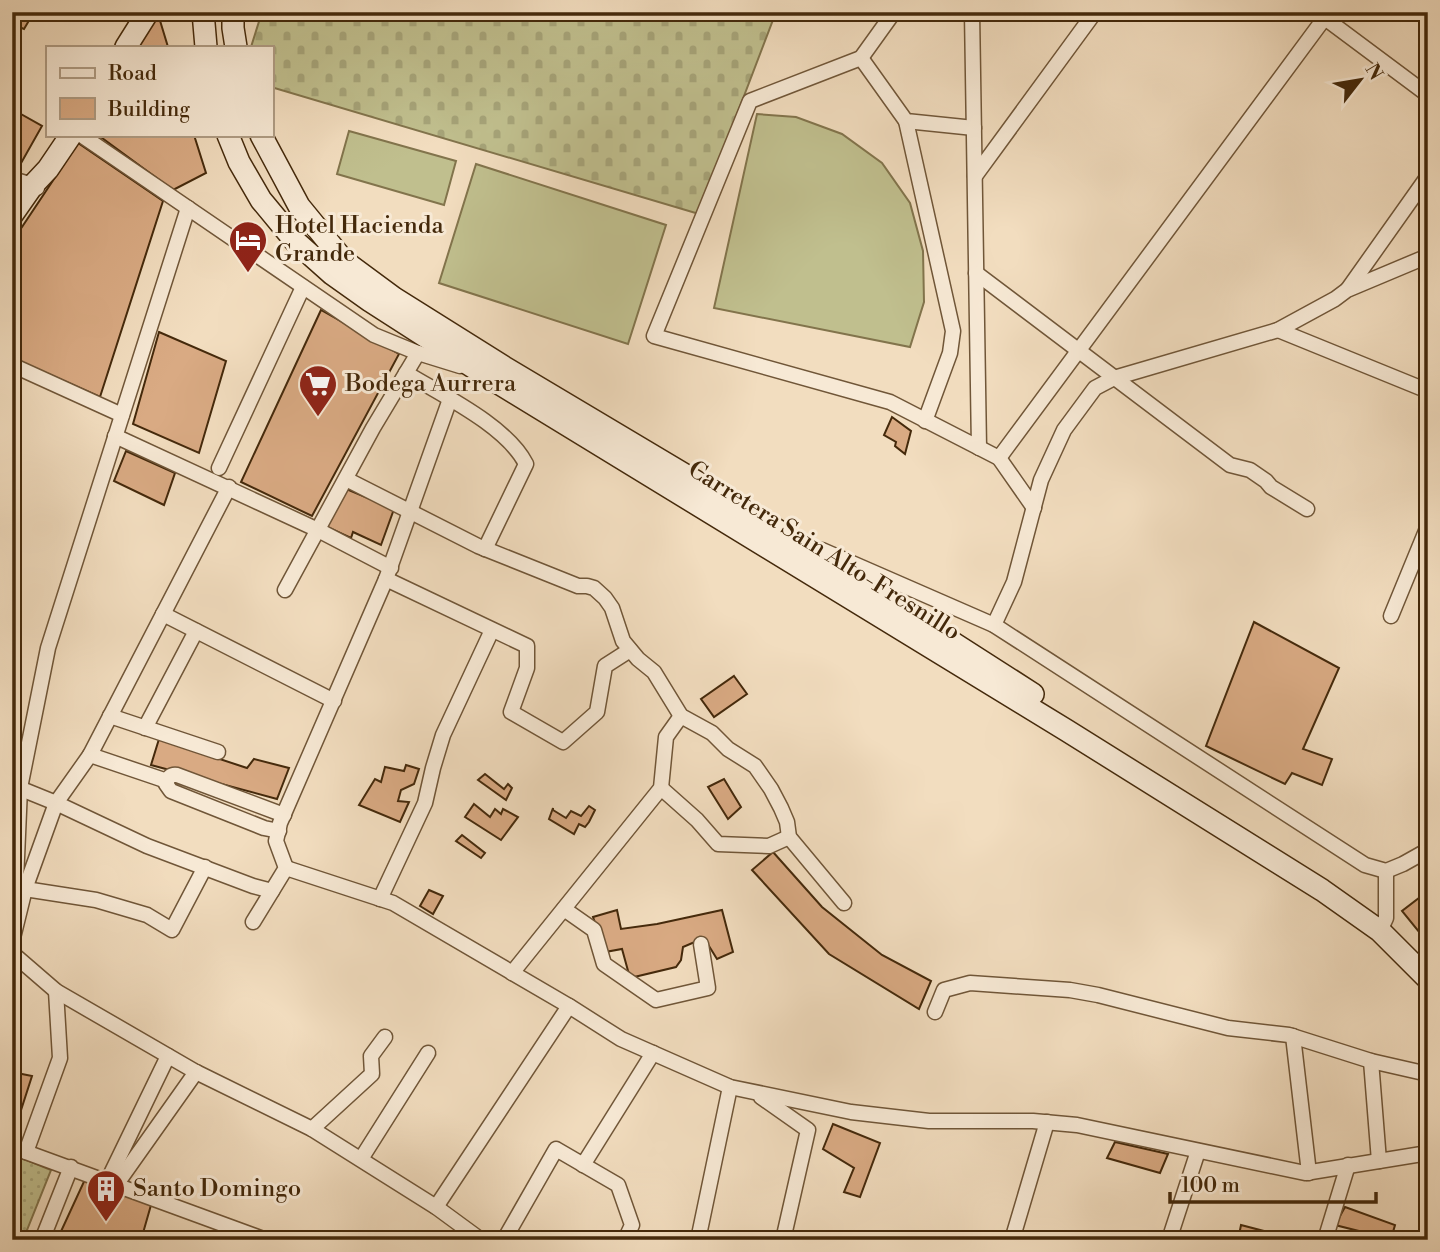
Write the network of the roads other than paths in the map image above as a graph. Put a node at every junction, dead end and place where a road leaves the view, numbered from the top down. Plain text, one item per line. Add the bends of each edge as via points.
1 (148, 12) edge
2 (203, 12) edge
3 (233, 12) edge
4 (894, 12) edge
5 (972, 12) edge
6 (1095, 12) edge
7 (1324, 14) edge
8 (127, 46) edge
9 (205, 46) edge
10 (236, 46) edge
11 (861, 58) junction
12 (1428, 94) edge
13 (906, 121) junction
14 (974, 128) junction
15 (70, 136) edge
16 (82, 136) edge
17 (228, 136) edge
18 (262, 136) edge
19 (975, 176) junction
20 (1428, 176) edge
21 (28, 185) edge
22 (188, 208) junction
23 (12, 215) edge
24 (12, 234) edge
25 (1428, 256) edge
26 (976, 273) junction
27 (303, 287) junction
28 (1348, 290) junction
29 (1278, 330) junction
30 (1079, 351) junction
31 (418, 353) junction
32 (12, 365) edge
33 (488, 367) junction
34 (406, 373) junction
35 (1114, 378) junction
36 (1428, 391) edge
37 (450, 399) junction
38 (122, 415) junction
39 (925, 421) junction
40 (115, 436) junction
41 (979, 448) junction
42 (999, 458) junction
43 (219, 468) dead end
44 (346, 479) junction
45 (229, 487) junction
46 (1034, 508) junction
47 (1307, 509) dead end
48 (410, 512) junction
49 (1428, 526) edge
50 (774, 528) junction
51 (318, 530) junction
52 (748, 535) junction
53 (485, 549) junction
54 (388, 574) junction
55 (285, 590) dead end
56 (163, 614) junction
57 (1391, 616) dead end
58 (994, 625) junction
59 (492, 630) junction
60 (196, 631) junction
61 (630, 650) junction
62 (334, 701) junction
63 (110, 716) junction
64 (681, 716) junction
65 (145, 728) junction
66 (218, 752) dead end
67 (90, 755) junction
68 (167, 781) junction
69 (16, 787) edge
70 (661, 789) junction
71 (56, 803) junction
72 (284, 814) junction
73 (279, 831) junction
74 (789, 837) junction
75 (1428, 850) edge
76 (205, 867) junction
77 (286, 868) junction
78 (1386, 871) junction
79 (18, 883) edge
80 (272, 891) junction
81 (380, 899) junction
82 (844, 903) dead end
83 (564, 909) junction
84 (253, 922) dead end
85 (1382, 928) junction
86 (12, 942) edge
87 (701, 944) dead end
88 (12, 953) edge
89 (1428, 962) edge
90 (512, 973) junction
91 (1428, 979) edge
92 (56, 991) junction
93 (569, 1006) junction
94 (935, 1012) dead end
95 (1293, 1036) junction
96 (385, 1037) dead end
97 (653, 1053) junction
98 (428, 1054) dead end
99 (168, 1056) junction
100 (1371, 1061) junction
101 (195, 1072) junction
102 (1428, 1074) edge
103 (730, 1087) junction
104 (754, 1092) junction
105 (1047, 1122) junction
106 (312, 1129) junction
107 (19, 1150) edge
108 (1198, 1151) junction
109 (1428, 1153) edge
110 (361, 1159) junction
111 (1379, 1161) junction
112 (583, 1165) junction
113 (1348, 1165) junction
114 (71, 1167) junction
115 (1309, 1173) junction
116 (112, 1184) junction
117 (436, 1207) junction
118 (42, 1240) edge
119 (266, 1240) edge
120 (481, 1240) edge
121 (504, 1240) edge
122 (625, 1240) edge
123 (698, 1240) edge
124 (783, 1240) edge
125 (1012, 1240) edge
126 (1169, 1240) edge
127 (1325, 1240) edge

1 - 8 main road
2 - 9 main road
3 - 10 main road
4 - 11 street
5 - 14 street
6 - 19 street
7 - 12 street
7 - 30 street
11 - 13 street
11 - 39 street via 750,101 654,336 890,402
13 - 14 street
13 - 39 street via 953,331 950,353
14 - 19 street
15 - 21 main road via 48,169
16 - 22 street
17 - 33 main road, Carretera Sain Alto-Fresnillo via 261,200 295,241 332,274 370,301
18 - 33 main road via 299,206 344,261
19 - 26 street
20 - 28 street
21 - 23 main road
21 - 24 main road
22 - 27 street
22 - 38 street
25 - 28 street
26 - 30 street
26 - 41 street
27 - 31 street via 373,335
27 - 43 street
28 - 29 street
29 - 35 street
29 - 36 street
30 - 35 street
30 - 42 street
31 - 33 street
31 - 34 street
32 - 38 street
33 - 50 main road
33 - 52 main road, Carretera Sain Alto-Fresnillo
34 - 37 street
34 - 44 street
35 - 46 street via 1095,388 1064,430 1041,480
35 - 47 street via 1230,465 1250,470
37 - 48 street
37 - 53 street via 494,428 526,464
38 - 40 street
39 - 41 street
40 - 45 street
40 - 69 street via 48,648
41 - 42 street
42 - 46 street
44 - 48 street
44 - 51 street
45 - 51 street
45 - 56 street
46 - 58 street via 1014,582
48 - 53 street
48 - 54 street
49 - 57 street
50 - 52 street
50 - 58 street
50 - 85 main road via 1340,889
51 - 54 street
51 - 55 street
52 - 85 main road, Carretera Sain Alto-Fresnillo
53 - 61 street via 578,586 594,588 612,608
54 - 59 street
54 - 62 street
56 - 60 street
56 - 63 street
58 - 78 street via 1366,865
59 - 61 street via 527,646 527,668 511,712 562,742 597,712 605,666
59 - 81 street via 443,735 425,803
60 - 62 street
60 - 65 street
61 - 64 street via 654,672
62 - 72 street
63 - 65 street
63 - 67 street
64 - 70 street via 666,737
64 - 74 street via 755,766 781,808
65 - 66 street
67 - 68 street
67 - 71 street
68 - 72 street via 177,775
68 - 73 street via 171,791
69 - 71 street
69 - 79 street
70 - 74 street via 718,844 769,846
70 - 83 street
71 - 76 street via 146,846
71 - 79 street
72 - 73 street
73 - 77 street via 276,841
74 - 82 street
75 - 78 street
76 - 79 street via 172,930 147,915
76 - 80 street
77 - 80 street
77 - 81 street
78 - 85 street via 1387,912
79 - 86 street
80 - 84 street
81 - 90 street
83 - 87 street via 594,930 604,964 656,1000 708,988
83 - 90 street
85 - 89 main road via 1412,945
85 - 91 main road, Carretera Sain Alto-Fresnillo
88 - 92 street
90 - 93 street
92 - 99 street
92 - 107 street via 60,1058
93 - 97 street
93 - 117 street
94 - 95 street via 944,990 970,983 1098,995 1228,1028
95 - 100 street
95 - 115 street
96 - 106 street via 371,1056 372,1073
97 - 103 street
97 - 112 street
98 - 110 street
99 - 101 street
99 - 116 street
100 - 102 street
100 - 111 street
101 - 106 street
101 - 116 street
103 - 104 street
103 - 123 street
104 - 105 street via 851,1112 929,1121
104 - 124 street via 808,1130
105 - 108 street
105 - 125 street
106 - 110 street
107 - 114 street
108 - 115 street
108 - 126 street
109 - 111 street
110 - 117 street
111 - 113 street
112 - 121 street via 556,1149
112 - 122 street via 618,1185 632,1225
113 - 115 street
113 - 127 street
114 - 116 street
114 - 118 street
116 - 119 street
117 - 120 street

